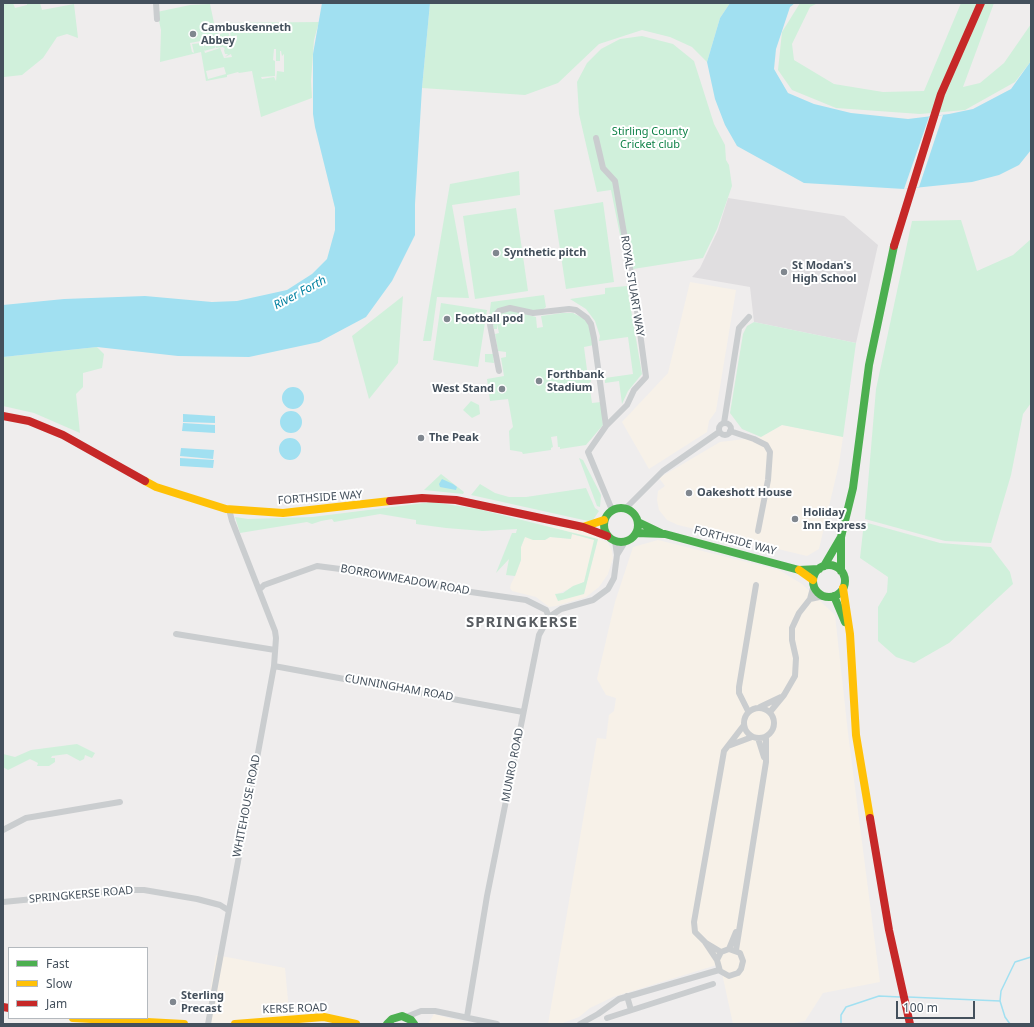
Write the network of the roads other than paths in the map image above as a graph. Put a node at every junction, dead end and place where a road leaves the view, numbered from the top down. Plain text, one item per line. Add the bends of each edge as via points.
1 (156, 3) edge
2 (981, 3) edge
3 (157, 19) dead end
4 (596, 138) dead end
5 (749, 317) dead end
6 (499, 371) dead end
7 (3, 416) edge
8 (724, 423) junction
9 (606, 426) junction
10 (730, 431) junction
11 (719, 432) junction
12 (626, 508) junction
13 (229, 509) junction
14 (612, 510) junction
15 (604, 520) junction
16 (638, 522) junction
17 (583, 527) junction
18 (758, 531) dead end
19 (636, 533) junction
20 (665, 534) junction
21 (607, 536) junction
22 (841, 537) junction
23 (615, 541) junction
24 (625, 542) junction
25 (617, 555) junction
26 (821, 568) junction
27 (799, 570) junction
28 (841, 571) junction
29 (814, 582) junction
30 (756, 585) dead end
31 (843, 588) junction
32 (259, 590) junction
33 (824, 596) junction
34 (834, 596) junction
35 (810, 599) junction
36 (549, 617) junction
37 (176, 634) dead end
38 (850, 634) junction
39 (275, 650) junction
40 (274, 666) junction
41 (784, 695) junction
42 (760, 707) junction
43 (748, 711) junction
44 (523, 712) junction
45 (770, 712) junction
46 (744, 725) junction
47 (766, 737) junction
48 (755, 738) junction
49 (727, 747) junction
50 (766, 762) junction
51 (120, 802) dead end
52 (3, 830) edge
53 (3, 902) edge
54 (228, 910) junction
55 (739, 927) junction
56 (705, 942) junction
57 (729, 949) junction
58 (736, 950) junction
59 (721, 952) junction
60 (717, 960) junction
61 (719, 970) junction
62 (713, 984) dead end
63 (627, 996) junction
64 (631, 1010) junction
65 (467, 1017) junction
66 (406, 1018) junction
67 (607, 1018) dead end
68 (92, 1019) edge
69 (386, 1023) edge
70 (184, 1024) edge
71 (208, 1024) edge
72 (235, 1024) edge
73 (356, 1024) edge
74 (414, 1024) edge
75 (497, 1024) edge
76 (580, 1024) edge
77 (910, 1024) edge

1 - 3 street
2 - 22 main road via 941,94 889,263 869,365 852,488
4 - 9 street, ROYAL STUART WAY via 602,168 615,180 646,377 634,390 627,405
5 - 8 street via 739,328
6 - 9 street via 490,325 495,314 510,308 533,313 576,310 591,324
7 - 13 main road, FORTHSIDE WAY via 30,421 63,435 156,487
8 - 10 street via 729,425
8 - 11 street via 719,427
9 - 14 street, ROYAL STUART WAY via 588,452
10 - 11 street via 725,435
10 - 18 street via 766,445 770,452 768,480
11 - 12 street via 663,471
12 - 14 main road
12 - 16 main road via 634,513
13 - 17 main road, FORTHSIDE WAY via 283,513 422,498 468,502
13 - 32 street, WHITEHOUSE ROAD
14 - 15 main road
15 - 17 main road
15 - 21 main road
16 - 19 main road
16 - 20 main road, FORTHSIDE WAY
17 - 21 main road, FORTHSIDE WAY
19 - 20 main road, FORTHSIDE WAY
19 - 24 main road
20 - 27 main road, FORTHSIDE WAY
21 - 23 main road
22 - 26 main road
22 - 28 main road
23 - 24 main road
23 - 25 street
24 - 25 street
25 - 36 street via 614,578 608,589 593,600 561,610
26 - 27 main road, FORTHSIDE WAY
26 - 28 main road via 833,566
26 - 29 main road
27 - 29 main road, FORTHSIDE WAY
28 - 31 main road via 845,581
29 - 33 main road via 817,591
29 - 35 street
30 - 43 street via 739,687 739,693
31 - 34 main road
31 - 38 main road
32 - 36 street, BORROWMEADOW ROAD via 264,585 317,566 379,574 457,590 526,600 546,610
32 - 39 street, WHITEHOUSE ROAD via 275,631
33 - 34 main road
33 - 35 street
34 - 38 main road
35 - 41 street via 792,628 796,658 795,676
36 - 44 street, MUNRO ROAD via 539,635
37 - 39 street
38 - 77 main road via 856,735 889,930
39 - 40 street, WHITEHOUSE ROAD
40 - 44 street, CUNNINGHAM ROAD
40 - 54 street, WHITEHOUSE ROAD
41 - 42 street
41 - 45 street
42 - 43 street
42 - 45 street
43 - 46 street
44 - 65 street, MUNRO ROAD
45 - 47 street via 775,723 773,730
46 - 48 street via 745,730
46 - 49 street
47 - 48 street
47 - 50 street
48 - 49 street
48 - 50 street
49 - 56 street via 724,752 694,922 695,932
50 - 55 street
51 - 52 street via 26,818
53 - 54 street, SPRINGKERSE ROAD via 144,890 197,899 220,905
54 - 71 street, WHITEHOUSE ROAD
55 - 57 street
55 - 58 street
56 - 59 street
56 - 60 street
57 - 58 street
57 - 59 street
58 - 61 street via 743,961 741,969 729,976
59 - 60 street
60 - 61 street
61 - 63 street
62 - 64 street
63 - 64 street
63 - 76 street via 613,1002
64 - 67 street
65 - 66 street via 421,1011
65 - 75 street
66 - 69 main road via 396,1017
66 - 74 main road
68 - 70 main road
72 - 73 main road, KERSE ROAD via 324,1018

